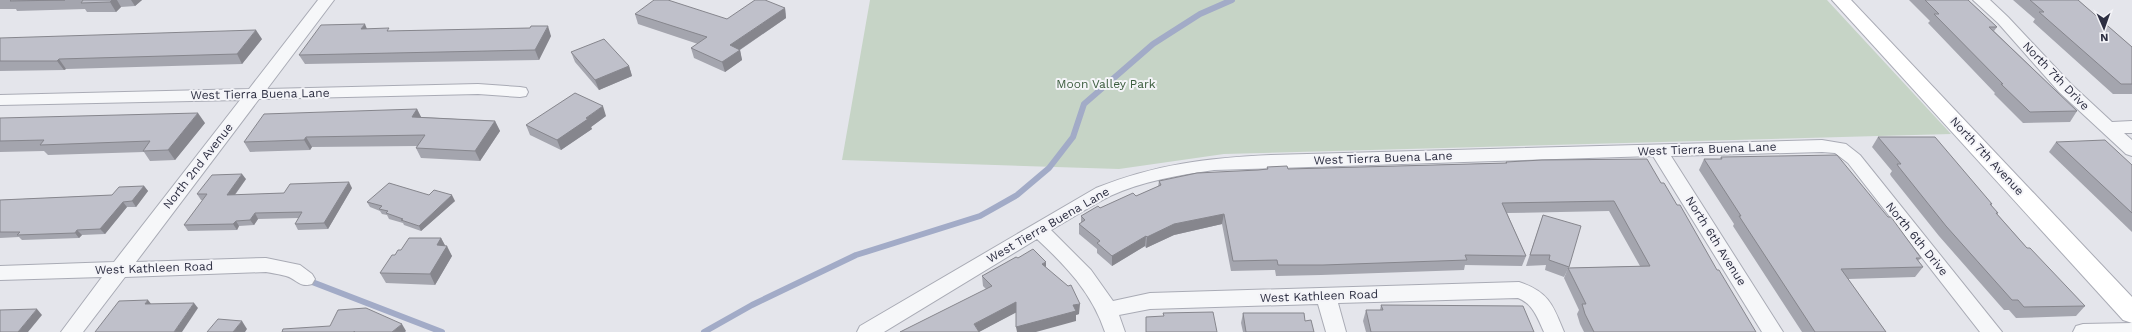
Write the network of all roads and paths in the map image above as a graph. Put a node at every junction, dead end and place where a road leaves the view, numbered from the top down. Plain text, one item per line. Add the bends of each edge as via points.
1 (326, 0) edge
2 (1841, 0) edge
3 (1981, 0) edge
4 (520, 92) dead end
5 (254, 94) junction
6 (0, 100) edge
7 (2132, 127) edge
8 (2108, 128) junction
9 (1840, 148) joint
10 (1659, 150) junction
11 (2132, 150) edge
12 (1038, 229) junction
13 (119, 269) junction
14 (0, 273) edge
15 (305, 279) dead end
16 (1326, 296) junction
17 (1107, 310) junction
18 (2132, 313) edge
19 (2132, 331) edge
20 (71, 332) edge
21 (867, 332) edge
22 (1115, 332) edge
23 (1336, 332) edge
24 (1554, 332) edge
25 (1773, 332) edge
26 (1992, 332) edge
27 (2083, 332) edge

1 - 5 street, North 2nd Avenue
2 - 18 street, North 7th Avenue
3 - 8 street, North 7th Drive via 2003,20 2065,88
4 - 5 street, West Tierra Buena Lane via 478,89
5 - 6 street, West Tierra Buena Lane
5 - 13 street, North 2nd Avenue
7 - 8 street
8 - 11 street, North 7th Drive
9 - 10 street, West Tierra Buena Lane via 1822,146
9 - 26 street, North 6th Drive via 1854,159
10 - 12 street, West Tierra Buena Lane via 1193,166 1149,176 1103,192
10 - 25 street, North 6th Avenue
12 - 17 street via 1083,273
12 - 21 street, West Tierra Buena Lane
13 - 14 street, West Kathleen Road
13 - 15 street, West Kathleen Road via 266,266 293,270
13 - 20 street, North 2nd Avenue
16 - 17 street, West Kathleen Road via 1150,301
16 - 23 street
16 - 24 street, West Kathleen Road via 1519,290 1540,300
17 - 22 street
19 - 27 street

